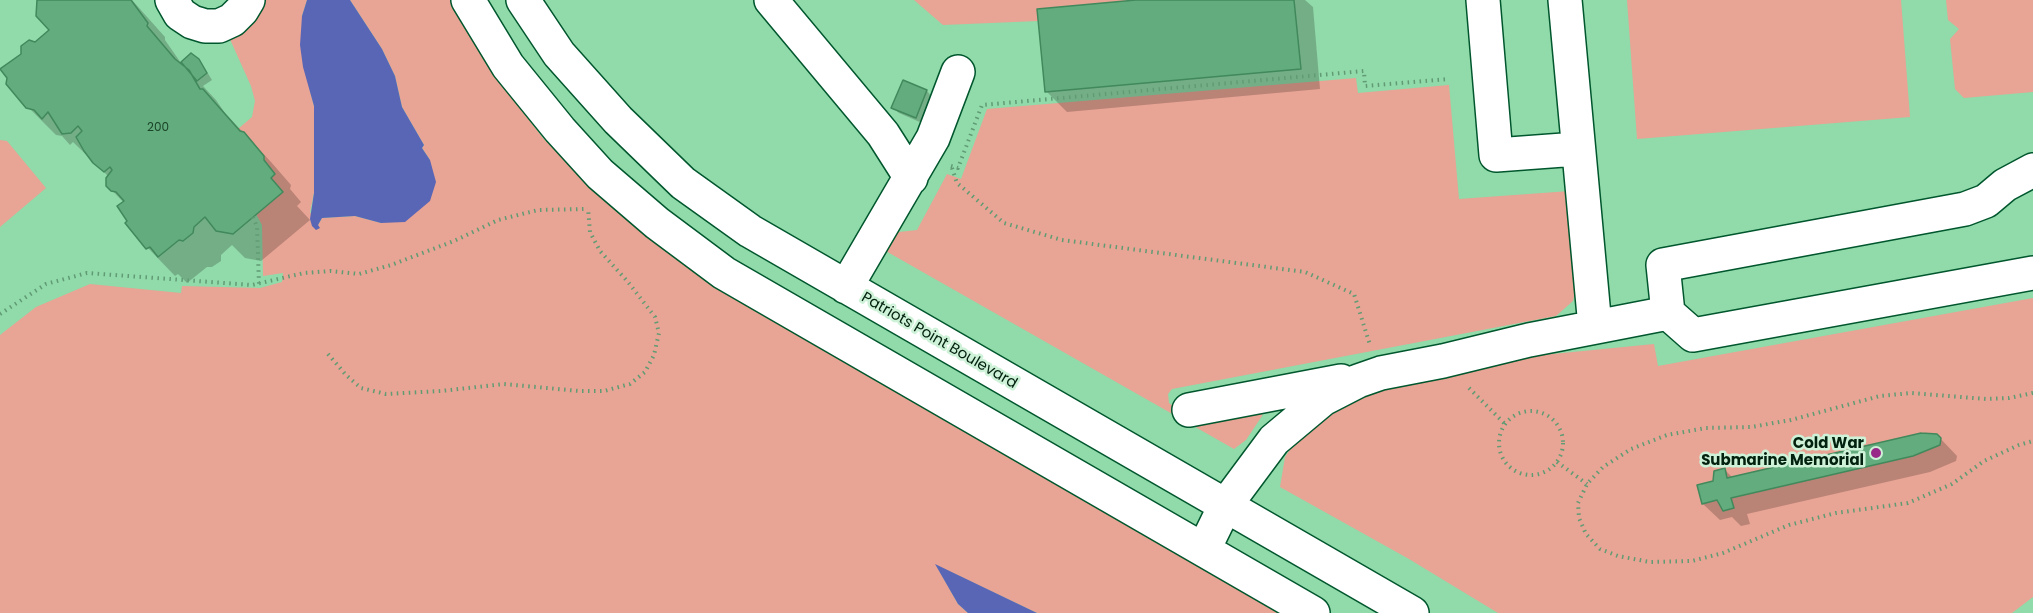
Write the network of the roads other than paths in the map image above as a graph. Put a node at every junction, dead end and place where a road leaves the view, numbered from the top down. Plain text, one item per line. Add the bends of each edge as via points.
1 (172, 0) edge
2 (248, 0) edge
3 (468, 0) edge
4 (523, 0) edge
5 (771, 0) edge
6 (1484, 0) edge
7 (1565, 0) edge
8 (958, 72) dead end
9 (1577, 149) junction
10 (928, 167) junction
11 (2033, 170) edge
12 (2033, 273) edge
13 (846, 287) junction
14 (1668, 313) junction
15 (1595, 327) junction
16 (1381, 374) junction
17 (1189, 410) dead end
18 (1225, 506) junction
19 (1204, 549) junction
20 (1313, 613) edge
21 (1412, 613) edge

1 - 2 street via 180,14 205,26 219,26 232,20
3 - 19 street via 508,66 600,174 724,273
4 - 13 street, Patriots Point Boulevard via 559,54 618,120 683,183 750,231
5 - 10 street via 883,134
6 - 9 street via 1496,155
7 - 9 street
8 - 10 street via 933,138
9 - 15 street
10 - 13 street
11 - 14 street via 1986,201 1965,209 1663,266
12 - 14 street via 1693,334
13 - 18 street, Patriots Point Boulevard
14 - 15 street
15 - 16 street
16 - 17 street
16 - 18 street via 1323,399 1299,418 1274,440
18 - 19 street
18 - 21 street, Patriots Point Boulevard
19 - 20 street

